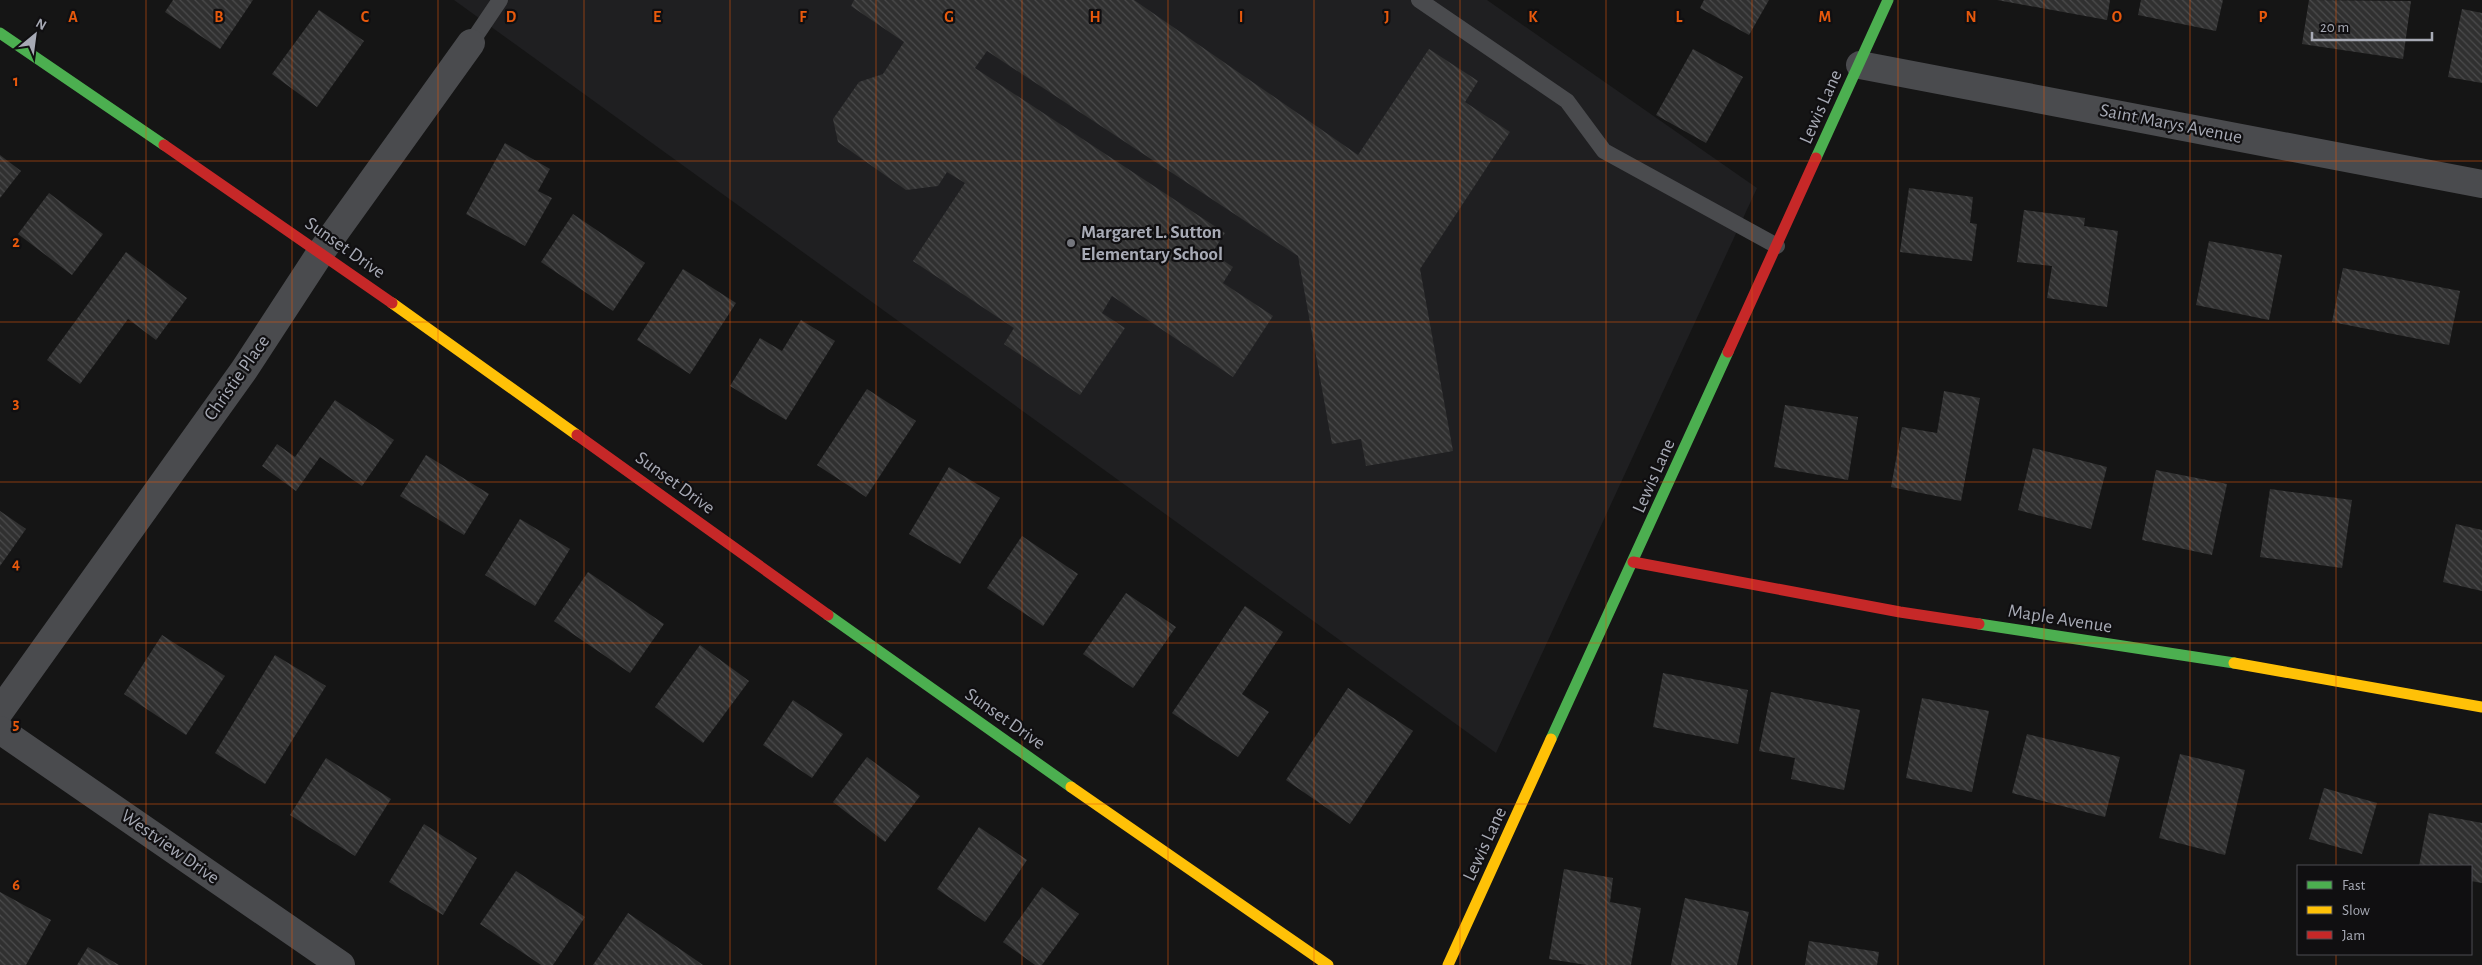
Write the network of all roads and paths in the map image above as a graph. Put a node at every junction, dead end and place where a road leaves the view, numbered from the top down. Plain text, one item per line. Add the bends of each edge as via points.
1 (500, 0) edge
2 (1419, 0) edge
3 (1888, 0) edge
4 (0, 33) edge
5 (471, 43) joint
6 (1860, 65) junction
7 (2482, 184) edge
8 (1777, 246) junction
9 (321, 252) junction
10 (1634, 562) junction
11 (2482, 707) edge
12 (0, 711) edge
13 (0, 730) edge
14 (341, 965) edge
15 (1328, 965) edge
16 (1448, 965) edge

1 - 5 lane
2 - 8 lane via 1567,101 1604,151
3 - 6 street, Lewis Lane
4 - 9 street, Sunset Drive
5 - 9 street, Christie Place
6 - 7 street, Saint Marys Avenue
6 - 8 street, Lewis Lane
8 - 10 street, Lewis Lane
9 - 12 street, Christie Place via 244,370
9 - 15 street, Sunset Drive via 1000,737
10 - 11 street, Maple Avenue via 1900,612 2279,670
10 - 16 street, Lewis Lane
13 - 14 street, Westview Drive

